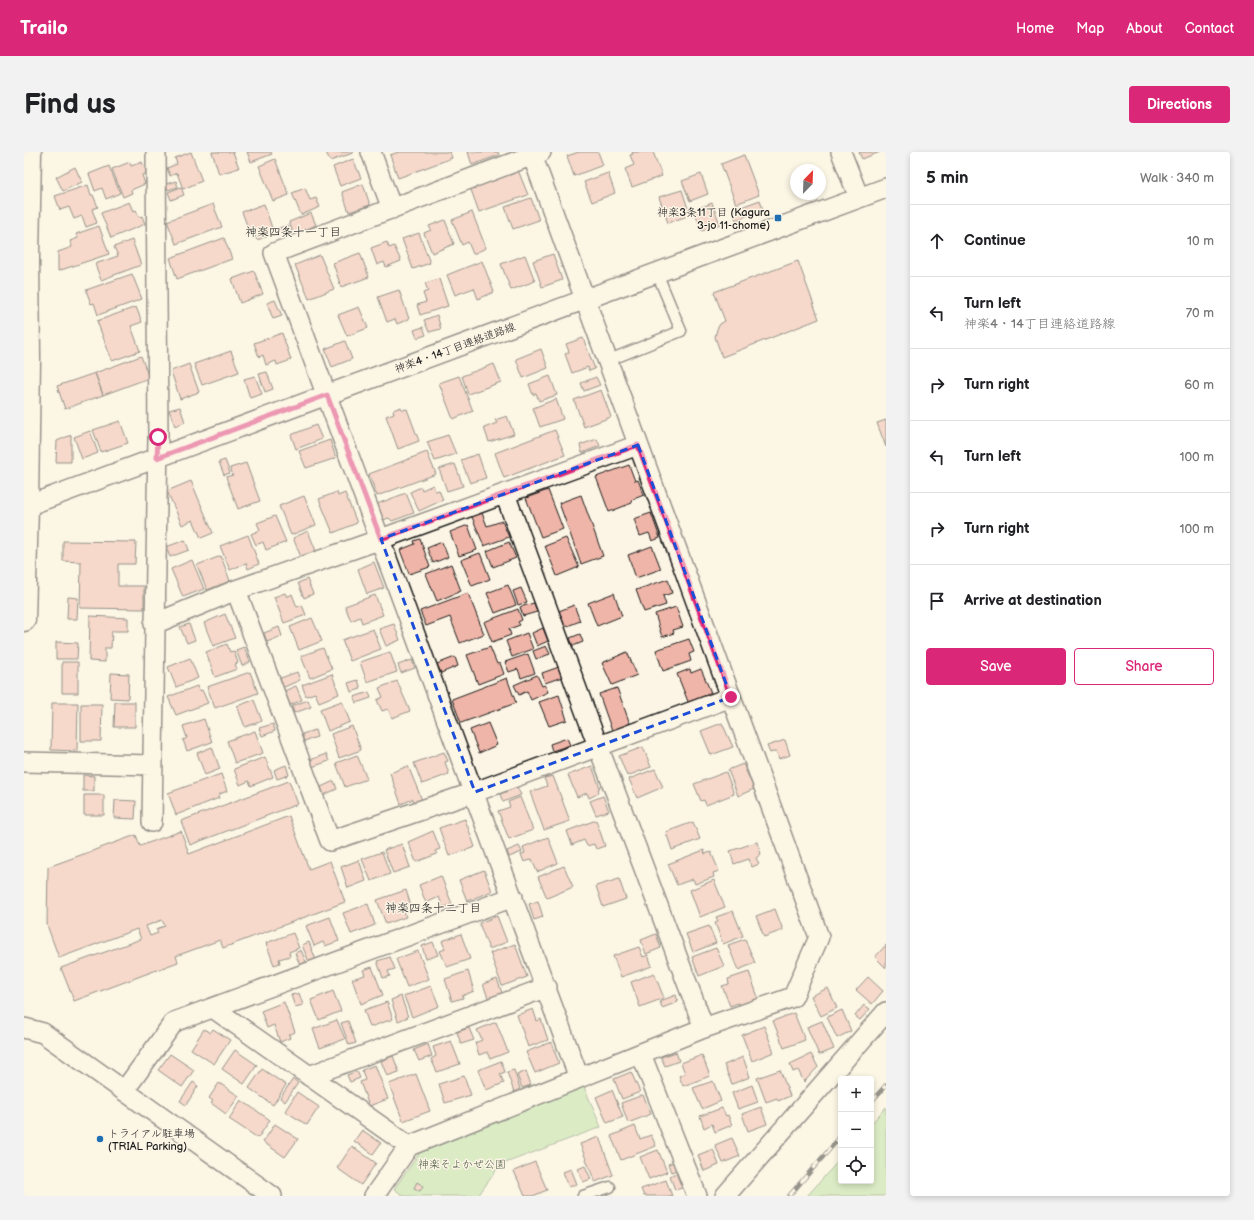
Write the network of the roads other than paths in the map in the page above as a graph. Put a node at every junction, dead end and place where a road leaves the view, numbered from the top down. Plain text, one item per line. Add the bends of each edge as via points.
1 (30, 152) edge
2 (156, 152) edge
3 (371, 152) edge
4 (841, 152) edge
5 (534, 153) edge
6 (886, 188) edge
7 (859, 198) junction
8 (392, 209) junction
9 (26, 256) edge
10 (658, 273) junction
11 (585, 300) junction
12 (607, 361) junction
13 (327, 395) junction
14 (638, 445) junction
15 (157, 458) junction
16 (505, 494) junction
17 (26, 507) edge
18 (381, 539) junction
19 (236, 590) junction
20 (24, 620) edge
21 (154, 624) junction
22 (731, 697) junction
23 (598, 746) junction
24 (24, 762) edge
25 (153, 765) junction
26 (475, 792) junction
27 (152, 822) dead end
28 (513, 897) junction
29 (547, 987) junction
30 (213, 1008) junction
31 (886, 1012) edge
32 (24, 1028) edge
33 (704, 1028) junction
34 (641, 1054) junction
35 (309, 1076) junction
36 (579, 1078) junction
37 (124, 1091) junction
38 (409, 1146) junction
39 (610, 1187) dead end
40 (272, 1196) edge
41 (374, 1196) edge
42 (582, 1196) edge
43 (697, 1196) edge
44 (725, 1196) edge

1 - 9 highway
2 - 15 street
3 - 8 street
4 - 7 street
5 - 8 street
5 - 11 street
6 - 7 street, 神楽4・14丁目連絡道路線
7 - 10 street, 神楽4・14丁目連絡道路線
8 - 13 street via 274,253
9 - 17 highway via 29,359
10 - 11 street, 神楽4・14丁目連絡道路線
10 - 12 lane via 680,331
11 - 12 street
11 - 13 street, 神楽4・14丁目連絡道路線
12 - 14 street
13 - 15 street, 神楽4・14丁目連絡道路線
13 - 18 street
14 - 16 street
14 - 22 street
15 - 17 street, 神楽4・14丁目連絡道路線
15 - 21 street
16 - 18 street
16 - 23 street
17 - 20 highway
18 - 19 street
18 - 26 street
19 - 21 street
19 - 26 street via 330,841
21 - 25 street
22 - 23 street
22 - 33 street via 819,937 793,997
23 - 26 street
23 - 33 street
24 - 25 street
25 - 27 street
26 - 28 street
28 - 29 street
28 - 30 street
29 - 35 street
29 - 36 street
30 - 35 street
30 - 37 street via 174,1022
31 - 44 street
32 - 37 street via 43,1033
33 - 34 street
34 - 36 street
34 - 43 street
35 - 38 street
36 - 38 street
37 - 40 street
38 - 41 street
39 - 42 lane

